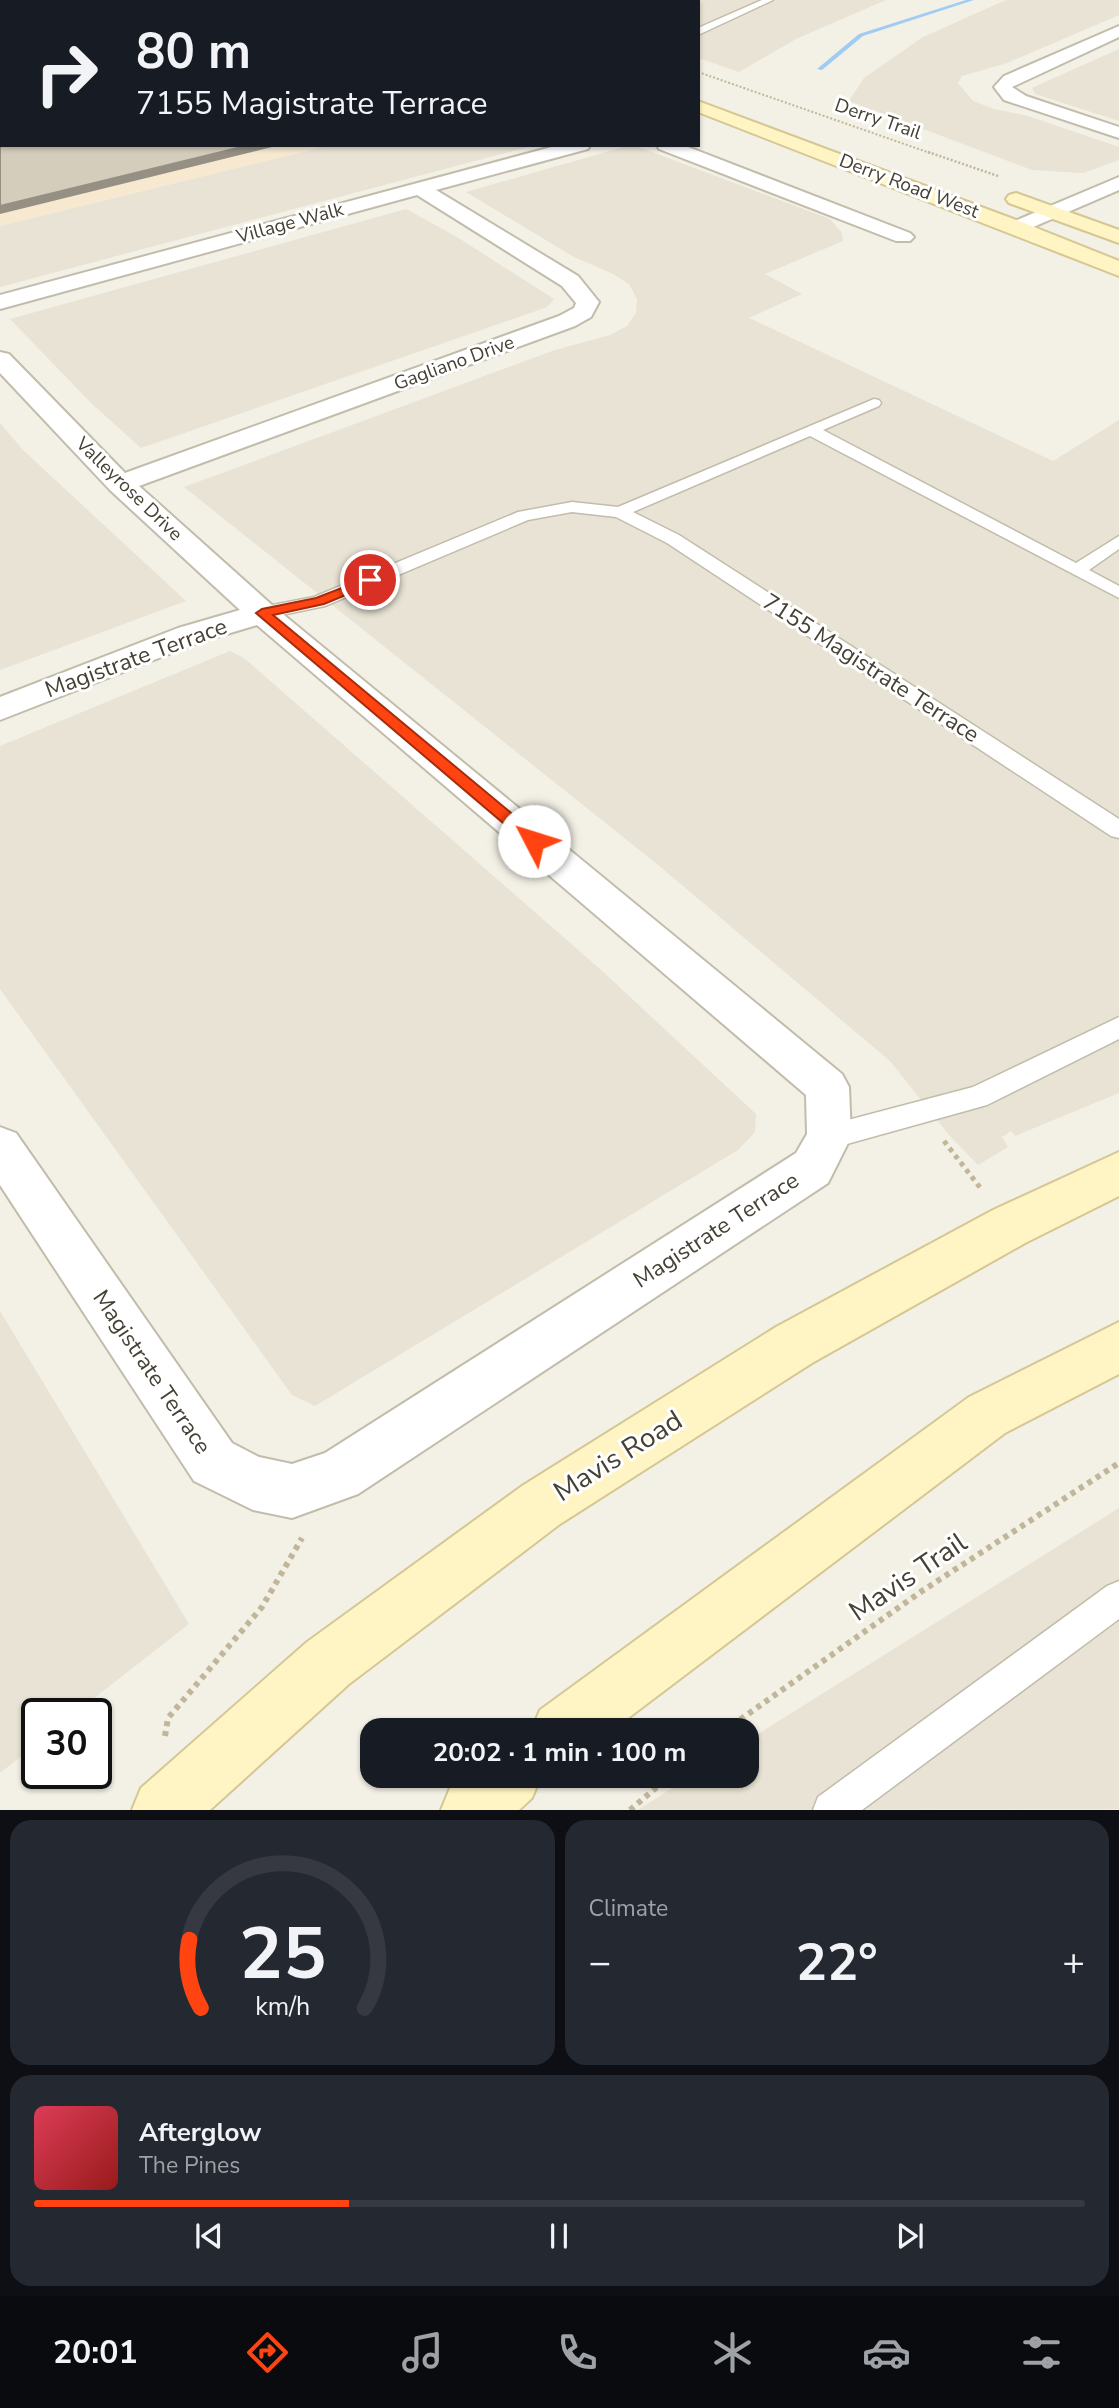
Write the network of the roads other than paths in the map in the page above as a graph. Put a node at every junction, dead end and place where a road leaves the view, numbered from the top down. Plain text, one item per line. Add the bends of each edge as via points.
1 (769, 0) edge
2 (700, 31) edge
3 (1119, 31) edge
4 (700, 107) edge
5 (1119, 132) edge
6 (573, 147) edge
7 (671, 147) edge
8 (1119, 183) edge
9 (1004, 187) road end
10 (419, 188) junction
11 (1051, 212) junction
12 (1017, 227) junction
13 (903, 237) dead end
14 (1119, 237) edge
15 (1119, 269) edge
16 (0, 302) edge
17 (0, 359) edge
18 (874, 403) dead end
19 (811, 430) junction
20 (120, 484) junction
21 (620, 512) junction
22 (1119, 541) edge
23 (1077, 571) junction
24 (1119, 593) edge
25 (262, 613) junction
26 (0, 709) edge
27 (1119, 830) edge
28 (1119, 1027) edge
29 (830, 1137) junction
30 (0, 1147) edge
31 (1119, 1172) edge
32 (1119, 1347) edge
33 (1119, 1598) edge
34 (579, 1718) edge
35 (497, 1788) edge
36 (163, 1810) edge
37 (472, 1810) edge
38 (831, 1810) edge

1 - 2 lane
3 - 5 street via 1003,87 1020,100
4 - 12 main road, Derry Road West
6 - 10 street, Village Walk
7 - 13 street
8 - 11 street
9 - 11 main road, Derry Road West
10 - 16 street, Village Walk
10 - 20 street, Gagliano Drive via 570,281 588,302 583,313
11 - 12 street
11 - 14 main road, Derry Road West
12 - 15 main road, Derry Road West
17 - 20 street, Valleyrose Drive
18 - 19 lane, 7155 Magistrate Terrace
19 - 21 lane, 7155 Magistrate Terrace
19 - 23 lane
20 - 25 street, Valleyrose Drive
21 - 25 lane, 7155 Magistrate Terrace via 572,508 524,516 319,602
21 - 27 lane, 7155 Magistrate Terrace via 673,539
22 - 23 lane
23 - 24 lane
25 - 26 street, Magistrate Terrace via 189,635
25 - 29 street via 827,1087
28 - 29 lane via 978,1097
29 - 30 street, Magistrate Terrace via 812,1168 339,1475 292,1491 253,1483 214,1462
31 - 36 main road, Mavis Road via 1010,1226 794,1345 541,1505 328,1663
32 - 34 main road via 987,1415
33 - 38 lane
35 - 37 main road

